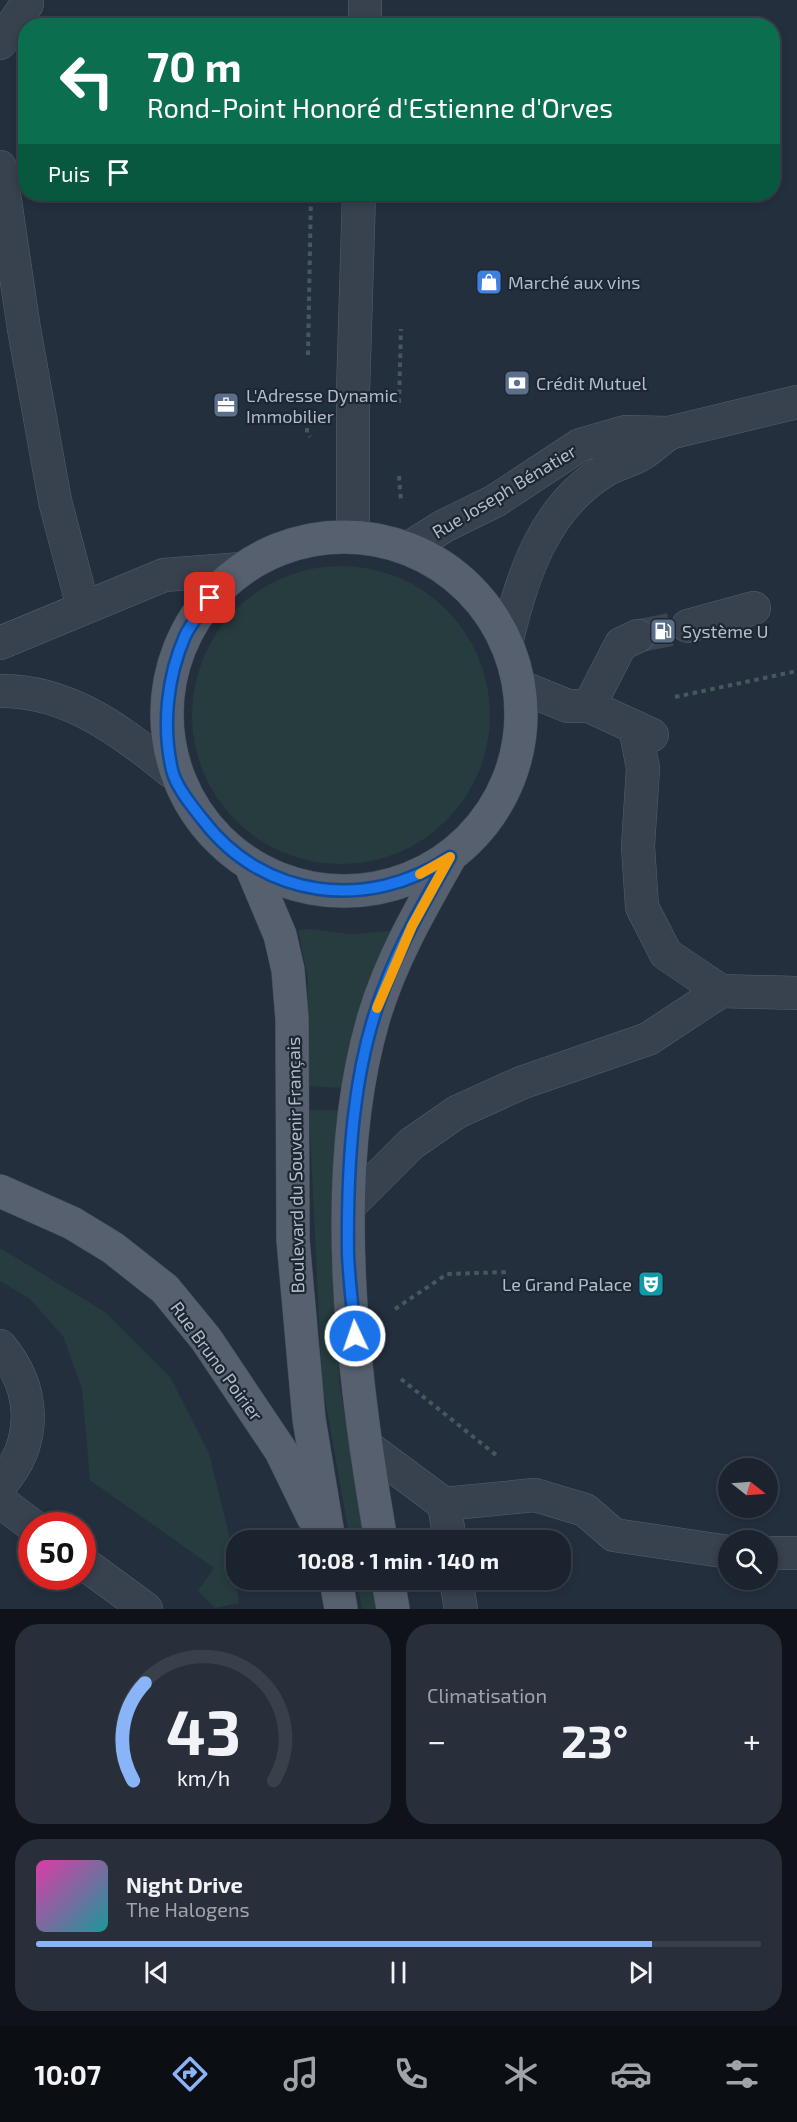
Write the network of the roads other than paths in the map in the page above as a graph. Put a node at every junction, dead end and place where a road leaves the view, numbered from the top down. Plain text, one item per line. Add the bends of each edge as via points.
1 (365, 0) edge
2 (27, 4) dead end
3 (364, 18) edge
4 (0, 43) edge
5 (0, 167) edge
6 (359, 201) edge
7 (797, 402) edge
8 (669, 433) junction
9 (353, 536) junction
10 (407, 545) junction
11 (242, 569) junction
12 (83, 607) junction
13 (754, 609) dead end
14 (688, 626) tunnel mouth
15 (638, 636) tunnel mouth
16 (507, 640) junction
17 (0, 643) edge
18 (521, 687) junction
19 (0, 691) edge
20 (589, 706) junction
21 (172, 772) junction
22 (450, 857) junction
23 (252, 866) junction
24 (722, 991) junction
25 (797, 993) edge
26 (0, 1191) edge
27 (349, 1206) junction
28 (0, 1346) edge
29 (366, 1446) junction
30 (0, 1485) edge
31 (0, 1501) edge
32 (444, 1504) junction
33 (18, 1515) edge
34 (322, 1530) edge
35 (326, 1530) edge
36 (379, 1530) edge
37 (448, 1530) edge
38 (718, 1550) edge
39 (778, 1553) edge
40 (797, 1553) edge
41 (96, 1572) edge
42 (390, 1590) edge
43 (458, 1590) edge
44 (146, 1609) edge
45 (393, 1609) edge
46 (461, 1609) edge

1 - 3 street
2 - 4 street
5 - 12 street via 55,501
6 - 9 street
7 - 8 street, Rue Joseph Bénatier
8 - 10 street, Rue Joseph Bénatier via 625,432 580,445 495,501
8 - 16 street, Rue Joseph Bénatier via 639,455 605,471 548,526 517,597
9 - 10 main road
9 - 11 main road via 314,539 276,550
10 - 16 main road via 447,568 482,600
11 - 12 street via 164,575
11 - 21 main road via 204,607 186,635 171,675 167,719
12 - 17 street
13 - 14 street
15 - 20 street via 621,644
16 - 18 main road
18 - 20 street via 568,706
18 - 22 main road via 518,751 499,802
19 - 21 street via 47,696 81,709 129,738
20 - 24 street via 644,731 639,846 642,907 666,954
21 - 23 main road via 217,838
22 - 23 main road via 428,872 384,887 339,892 293,885
22 - 27 main road via 395,963 374,1016 356,1100
23 - 35 main road, Boulevard du Souvenir Français via 280,935 288,970 294,1251 309,1419
24 - 25 street
24 - 27 street via 648,1039 521,1083 457,1112 411,1144
26 - 34 main road, Rue Bruno Poirier via 72,1223 113,1248 165,1289 206,1339 281,1451
27 - 29 main road via 348,1256
28 - 30 street via 15,1364 26,1390 28,1411 25,1443
29 - 32 street
29 - 36 main road
31 - 33 street
32 - 37 street
32 - 38 street via 535,1496 585,1510 614,1535
39 - 40 street
41 - 44 street
42 - 45 main road
43 - 46 street

